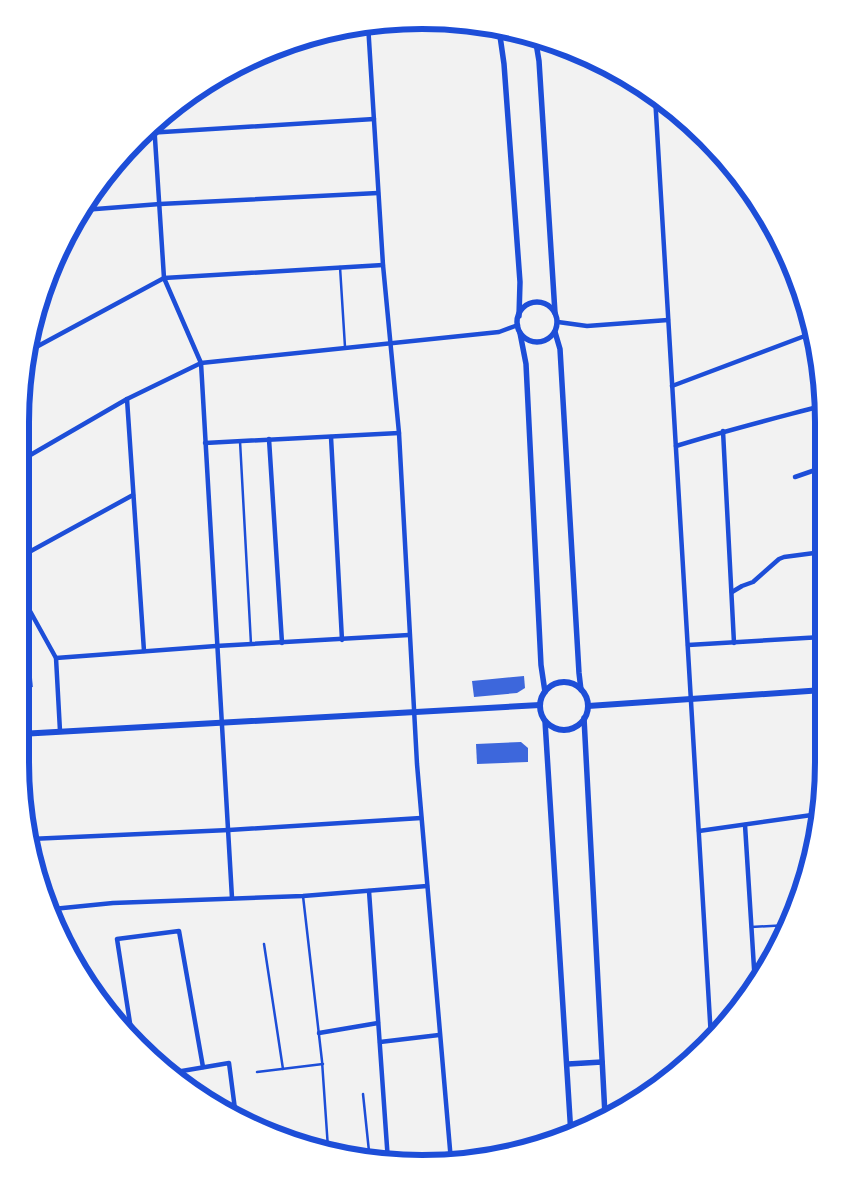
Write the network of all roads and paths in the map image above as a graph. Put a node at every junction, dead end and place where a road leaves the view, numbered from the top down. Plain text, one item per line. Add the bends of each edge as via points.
1 (369, 32) edge
2 (500, 36) edge
3 (537, 46) edge
4 (655, 106) edge
5 (374, 119) junction
6 (157, 132) edge
7 (155, 133) edge
8 (378, 193) junction
9 (160, 204) junction
10 (91, 209) edge
11 (383, 265) junction
12 (340, 267) junction
13 (164, 278) junction
14 (555, 312) junction
15 (518, 316) junction
16 (668, 320) junction
17 (558, 322) junction
18 (518, 325) junction
19 (555, 332) junction
20 (520, 333) junction
21 (806, 336) edge
22 (390, 343) junction
23 (36, 347) edge
24 (345, 347) junction
25 (201, 363) junction
26 (672, 386) junction
27 (127, 399) junction
28 (814, 408) edge
29 (723, 431) junction
30 (399, 432) junction
31 (331, 437) junction
32 (269, 439) junction
33 (240, 441) junction
34 (205, 443) junction
35 (676, 446) junction
36 (29, 456) edge
37 (815, 470) edge
38 (795, 477) dead end
39 (133, 495) junction
40 (29, 552) edge
41 (815, 553) edge
42 (732, 592) junction
43 (29, 609) edge
44 (409, 635) junction
45 (815, 637) edge
46 (342, 640) junction
47 (282, 642) junction
48 (734, 643) junction
49 (251, 644) junction
50 (688, 645) junction
51 (216, 646) junction
52 (144, 651) junction
53 (56, 658) junction
54 (581, 690) junction
55 (815, 690) edge
56 (545, 692) junction
57 (691, 699) junction
58 (540, 706) junction
59 (588, 706) junction
60 (414, 712) junction
61 (584, 718) junction
62 (545, 721) junction
63 (222, 723) junction
64 (60, 731) junction
65 (29, 733) edge
66 (812, 815) edge
67 (421, 818) junction
68 (744, 825) junction
69 (229, 830) junction
70 (699, 831) junction
71 (36, 839) edge
72 (427, 886) junction
73 (369, 891) junction
74 (303, 896) junction
75 (232, 898) junction
76 (58, 909) edge
77 (779, 925) edge
78 (751, 927) junction
79 (264, 944) dead end
80 (754, 972) edge
81 (378, 1023) junction
82 (130, 1026) edge
83 (710, 1029) edge
84 (319, 1033) junction
85 (439, 1036) junction
86 (380, 1042) junction
87 (602, 1062) junction
88 (323, 1064) junction
89 (568, 1064) junction
90 (203, 1068) junction
91 (283, 1069) junction
92 (180, 1072) edge
93 (257, 1072) dead end
94 (363, 1094) dead end
95 (235, 1108) edge
96 (605, 1110) edge
97 (571, 1126) edge
98 (328, 1144) edge
99 (369, 1152) edge
100 (388, 1153) edge
101 (450, 1154) edge

1 - 5 street
2 - 15 street via 520,282
3 - 14 street
4 - 16 street
5 - 6 street
5 - 8 street
7 - 9 street
8 - 9 street
8 - 11 street
9 - 10 street
9 - 13 street
11 - 12 street
11 - 22 street
12 - 13 street
12 - 24 lane
13 - 23 street
13 - 25 street
14 - 15 street via 539,302 526,305
14 - 17 street
15 - 18 street
16 - 17 street via 587,326
16 - 26 street
17 - 19 street
18 - 20 street
18 - 22 street via 498,332
19 - 20 street via 538,342
19 - 54 street via 560,349
20 - 56 street via 526,364
21 - 26 street
22 - 24 street
22 - 30 street
24 - 25 street
25 - 27 street
25 - 34 street
26 - 35 street
27 - 36 street
27 - 39 street
28 - 29 street
29 - 35 street
29 - 42 street
30 - 31 street
30 - 44 street
31 - 32 street
31 - 46 street
32 - 33 street
32 - 47 street
33 - 34 street
33 - 49 lane
34 - 51 street
35 - 50 street
37 - 38 street
39 - 40 street
39 - 52 street
41 - 42 street via 779,559 753,582
42 - 48 street
43 - 53 street
44 - 46 street
44 - 60 street
45 - 48 street
46 - 47 street
47 - 49 street
48 - 50 street
49 - 51 street
50 - 57 street
51 - 52 street
51 - 63 street
52 - 53 street
53 - 64 street
54 - 56 main road via 562,682
54 - 59 main road
55 - 57 main road
56 - 58 main road
57 - 59 main road
57 - 70 street
58 - 60 main road
58 - 62 main road
59 - 61 main road
60 - 63 main road
60 - 67 street
61 - 62 main road via 574,727 562,729
61 - 87 street
62 - 89 street
63 - 64 main road
63 - 69 street
64 - 65 main road
66 - 68 street
67 - 69 street
67 - 72 street
68 - 70 street
68 - 78 street
69 - 71 street
69 - 75 street
70 - 83 street
72 - 73 street
72 - 85 street
73 - 74 street
73 - 81 street
74 - 75 street
74 - 84 lane
75 - 76 street
77 - 78 lane
78 - 80 street
79 - 91 lane
81 - 84 street
81 - 86 street
82 - 90 street via 117,939 179,931
84 - 88 lane
85 - 86 street
85 - 101 street
86 - 100 street
87 - 89 street
87 - 96 street
88 - 91 lane
88 - 98 lane
89 - 97 street
90 - 92 street
90 - 95 street via 230,1063
91 - 93 lane
94 - 99 lane

